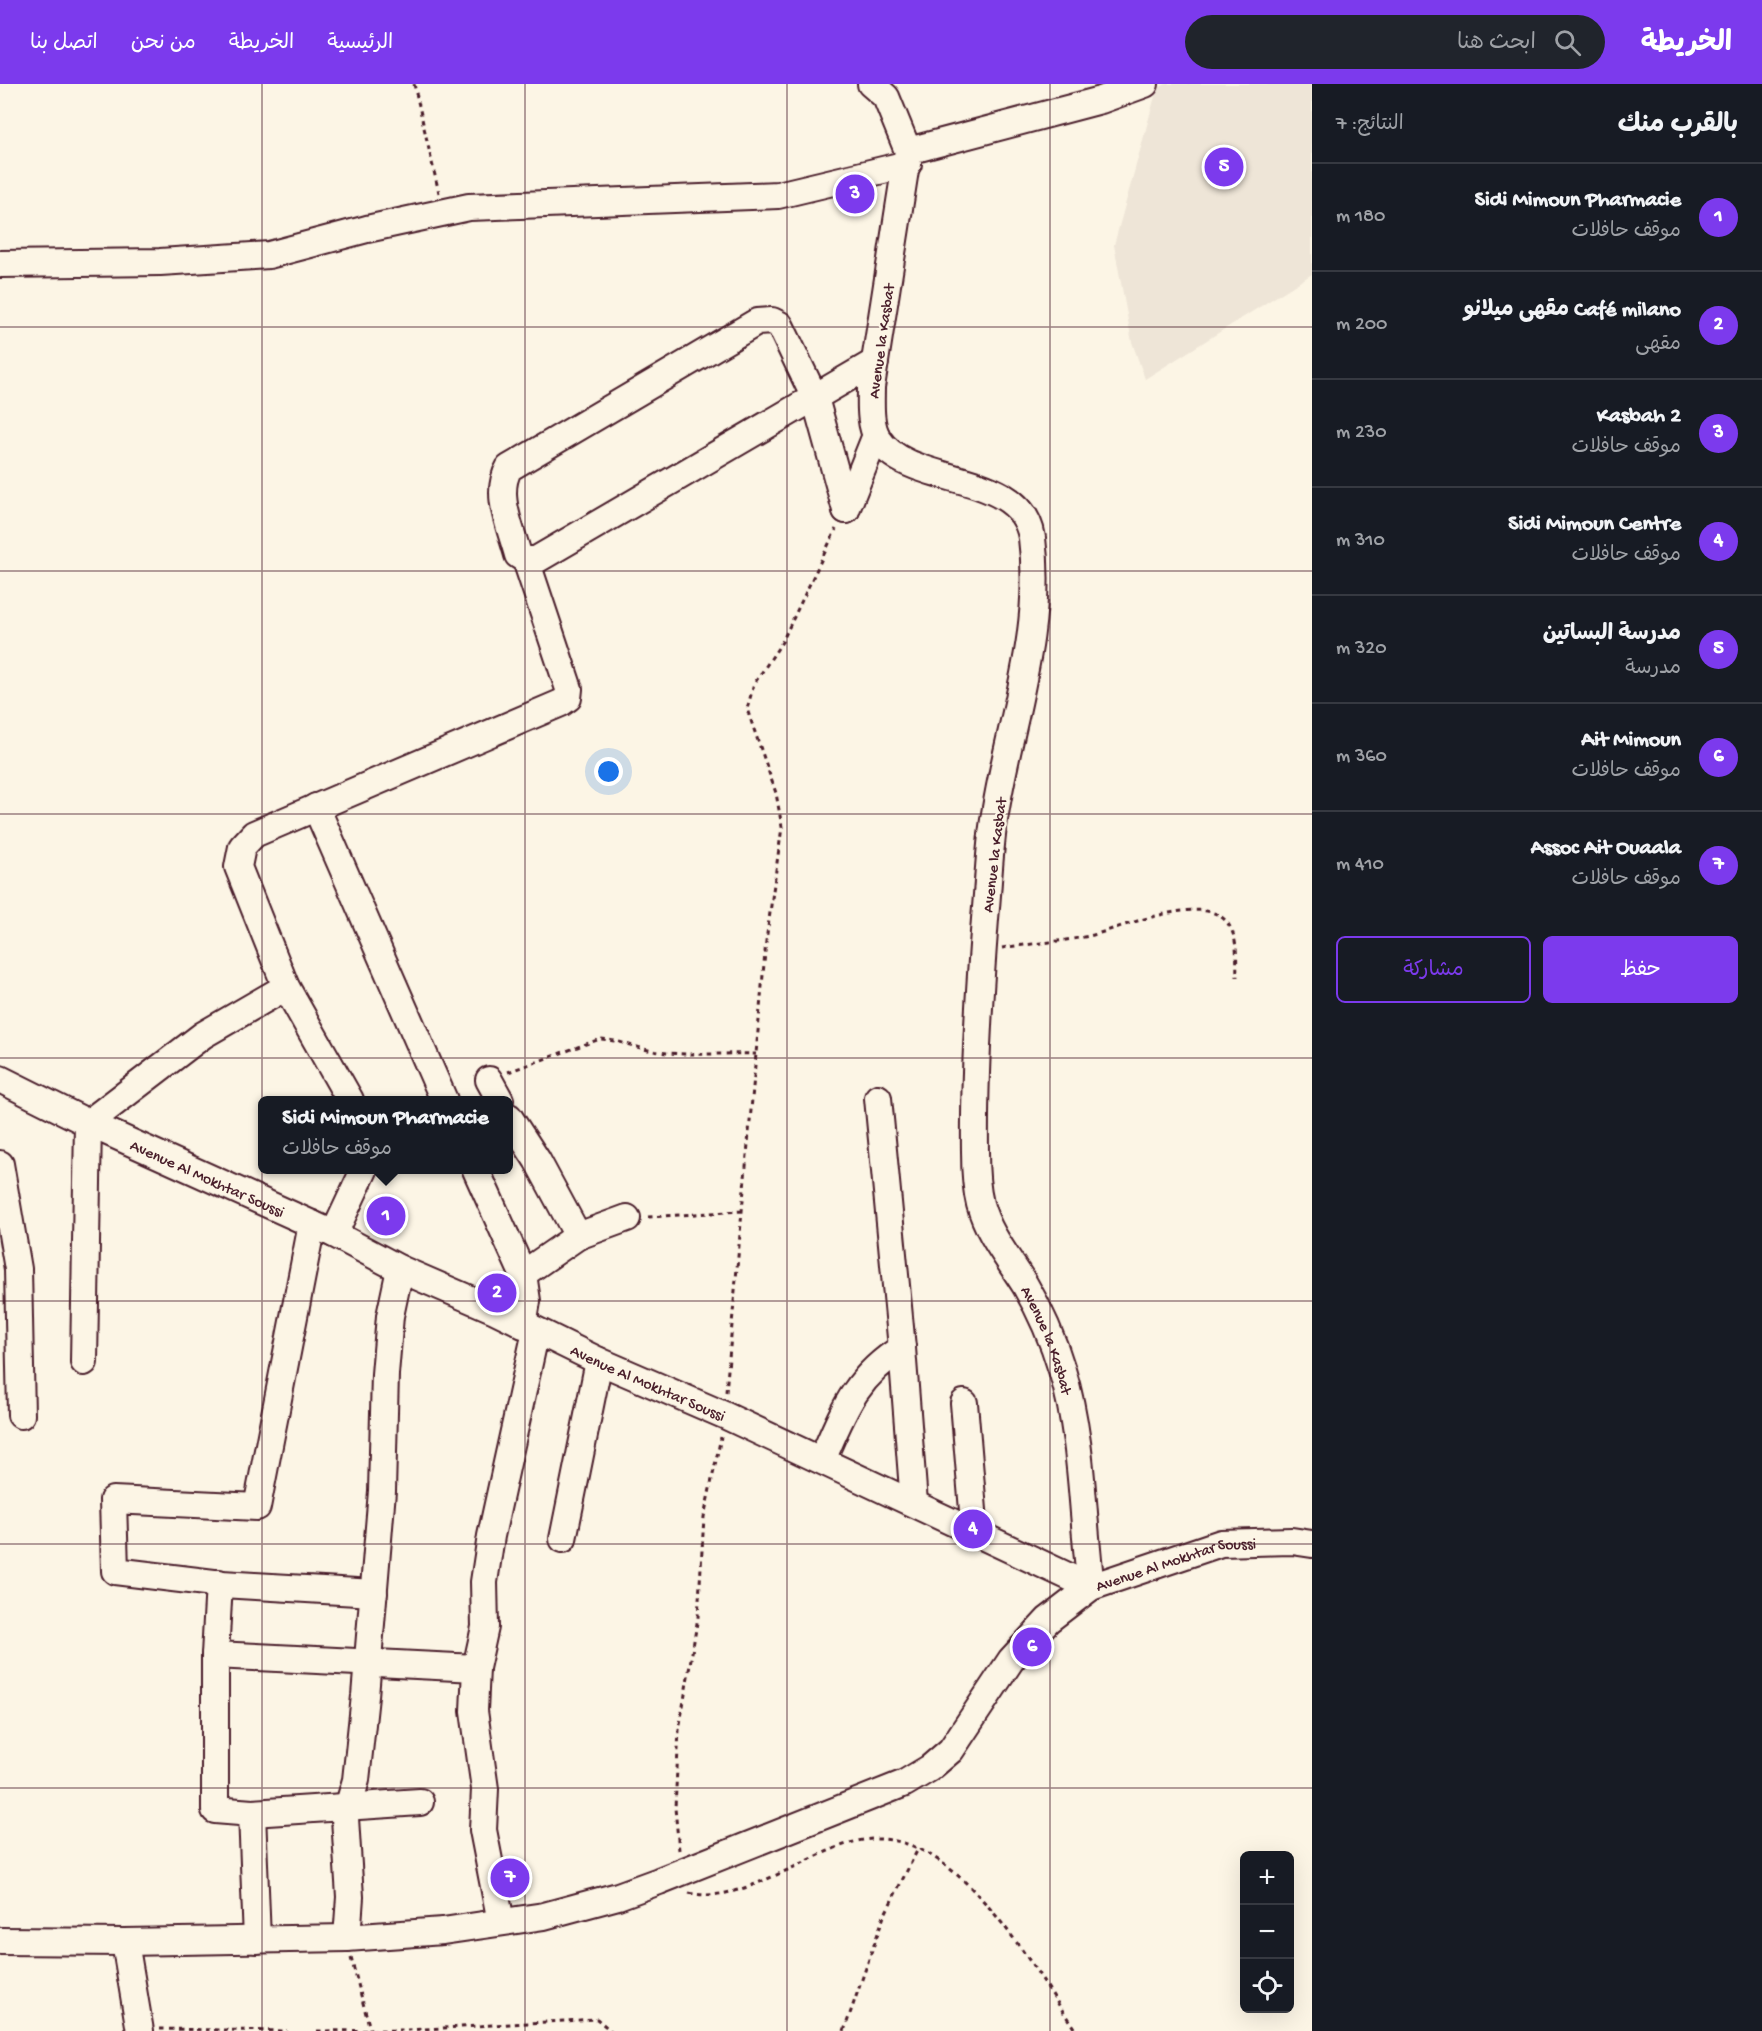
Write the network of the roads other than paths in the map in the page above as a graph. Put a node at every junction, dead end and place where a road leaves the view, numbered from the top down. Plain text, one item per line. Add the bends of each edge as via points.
1 (871, 84) edge
2 (1144, 84) edge
3 (908, 158) junction
4 (0, 264) edge
5 (875, 362) junction
6 (815, 398) junction
7 (876, 435) junction
8 (525, 560) junction
9 (316, 807) junction
10 (286, 987) junction
11 (0, 1079) edge
12 (347, 1096) edge
13 (440, 1096) edge
14 (879, 1098) dead end
15 (88, 1123) junction
16 (513, 1123) edge
17 (0, 1164) edge
18 (361, 1174) edge
19 (478, 1174) edge
20 (627, 1218) road end
21 (5, 1219) edge
22 (323, 1229) junction
23 (578, 1236) junction
24 (400, 1269) junction
25 (523, 1274) junction
26 (9, 1301) edge
27 (530, 1328) junction
28 (902, 1348) junction
29 (599, 1361) junction
30 (84, 1362) dead end
31 (10, 1365) edge
32 (964, 1403) dead end
33 (21, 1415) dead end
34 (822, 1460) junction
35 (914, 1503) junction
36 (975, 1534) junction
37 (563, 1539) dead end
38 (1312, 1544) edge
39 (219, 1583) junction
40 (1091, 1587) junction
41 (374, 1593) junction
42 (215, 1655) junction
43 (368, 1664) junction
44 (476, 1668) junction
45 (420, 1802) dead end
46 (349, 1807) junction
47 (252, 1813) junction
48 (501, 1922) junction
49 (347, 1938) junction
50 (257, 1940) junction
51 (0, 1941) edge
52 (125, 1942) junction
53 (140, 2030) edge

1 - 3 street via 886,97
2 - 3 street
3 - 4 street via 778,195 469,207 269,255 160,262
3 - 5 street, Avenue la Kasbat
5 - 6 street
5 - 7 street, Avenue la Kasbat via 871,387
6 - 7 street via 846,510
6 - 8 street via 536,560
6 - 8 street via 780,325 757,322 509,468 502,480 502,491 518,555
7 - 40 street, Avenue la Kasbat via 886,449 908,463 957,478 1009,501 1023,516 1032,535 1032,631 993,826 976,1046 975,1153 979,1203 1040,1313 1063,1373 1077,1450
8 - 9 street via 569,689 568,698
9 - 10 street via 254,834 243,847 238,867
9 - 13 street
10 - 12 street
10 - 15 street via 203,1035
11 - 15 street, Avenue Al Mokhtar Soussi
14 - 28 street
15 - 22 street, Avenue Al Mokhtar Soussi
15 - 30 street
16 - 23 street
17 - 21 street
18 - 22 street
19 - 25 street
20 - 23 street
21 - 26 street via 18,1269
22 - 24 street, Avenue Al Mokhtar Soussi
22 - 39 street via 257,1507 113,1500 115,1570
23 - 25 street
24 - 27 street, Avenue Al Mokhtar Soussi
24 - 41 street via 390,1316 385,1374
25 - 27 street
26 - 31 street
27 - 29 street, Avenue Al Mokhtar Soussi
27 - 44 street via 491,1536 484,1582 485,1628
28 - 34 street via 876,1366 851,1396
28 - 35 street
29 - 34 street, Avenue Al Mokhtar Soussi
29 - 37 street
31 - 33 street
32 - 36 street
34 - 35 street, Avenue Al Mokhtar Soussi
35 - 36 street, Avenue Al Mokhtar Soussi
36 - 40 street, Avenue Al Mokhtar Soussi
38 - 40 street, Avenue Al Mokhtar Soussi via 1221,1544
39 - 41 street
39 - 42 street
40 - 48 street via 1048,1620 1011,1660 951,1750 905,1783 670,1877 587,1905
41 - 43 street
42 - 43 street
42 - 47 street via 215,1810
43 - 44 street
43 - 46 street via 356,1780
44 - 48 street via 474,1711 485,1790 483,1830
45 - 46 street
46 - 47 street
46 - 49 street via 344,1832 350,1897
47 - 50 street
48 - 49 street via 444,1931
49 - 50 street
50 - 52 street
51 - 52 street
52 - 53 street

